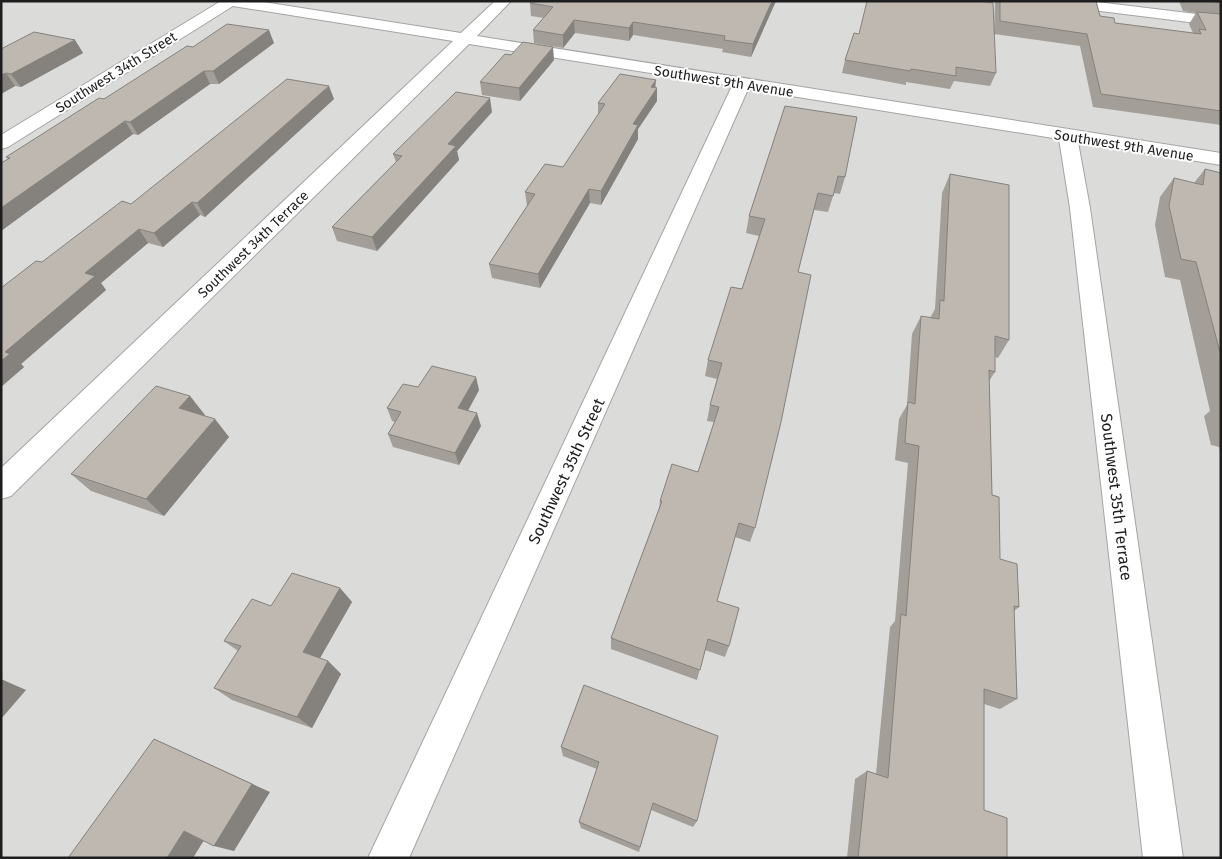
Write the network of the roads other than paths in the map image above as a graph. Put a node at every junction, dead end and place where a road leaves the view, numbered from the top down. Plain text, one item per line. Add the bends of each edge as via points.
1 (229, 1) edge
2 (504, 1) edge
3 (1052, 1) edge
4 (1221, 22) edge
5 (465, 39) junction
6 (742, 83) junction
7 (1068, 136) junction
8 (1, 143) edge
9 (1221, 159) edge
10 (1, 487) edge
11 (388, 858) edge
12 (1163, 858) edge

1 - 5 street, Southwest 9th Avenue
1 - 8 street, Southwest 34th Street
2 - 5 street, Southwest 34th Terrace
3 - 4 street
5 - 6 street, Southwest 9th Avenue
5 - 10 street, Southwest 34th Terrace
6 - 7 street, Southwest 9th Avenue
6 - 11 street, Southwest 35th Street
7 - 9 street, Southwest 9th Avenue
7 - 12 street, Southwest 35th Terrace via 1080,208

